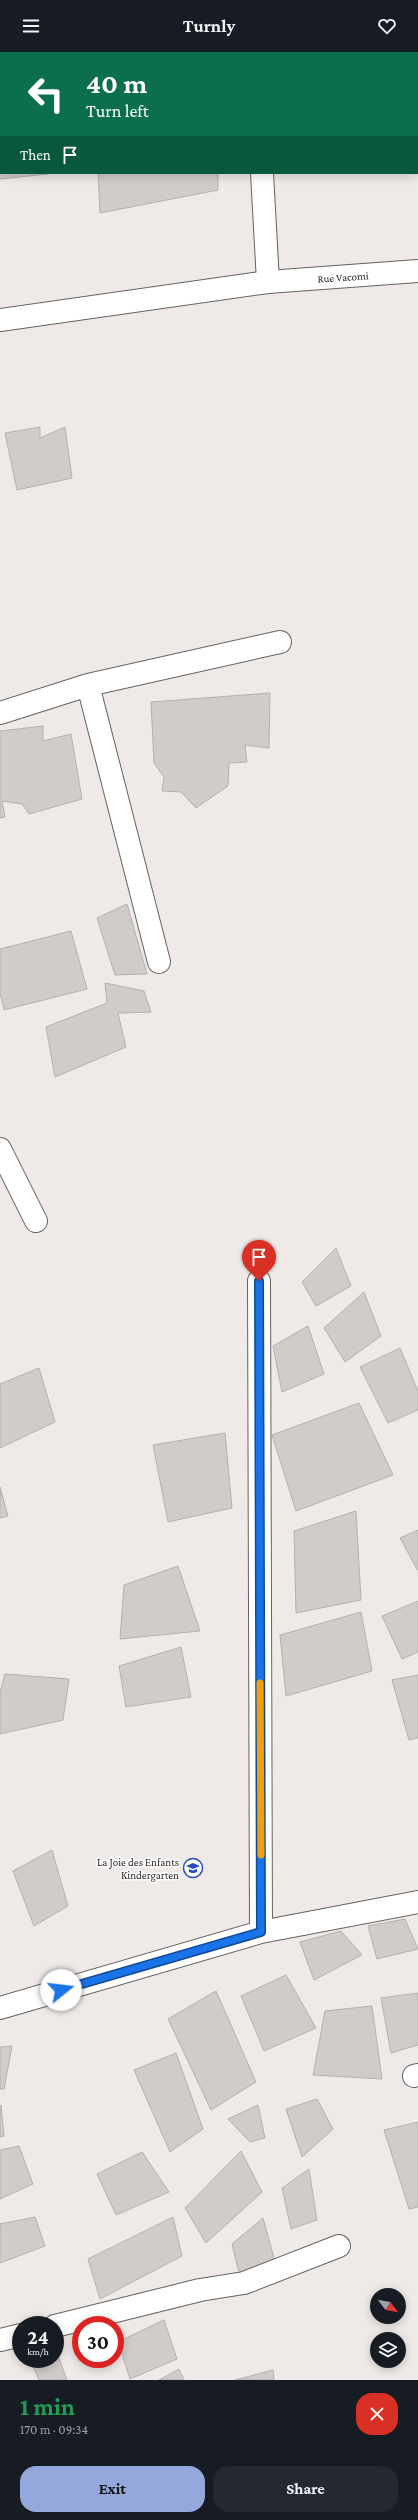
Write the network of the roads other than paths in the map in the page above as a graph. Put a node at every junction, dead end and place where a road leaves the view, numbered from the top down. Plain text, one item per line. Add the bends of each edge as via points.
1 (262, 174) edge
2 (418, 271) edge
3 (268, 282) junction
4 (0, 320) edge
5 (280, 642) dead end
6 (88, 685) junction
7 (0, 712) edge
8 (159, 962) dead end
9 (0, 1149) edge
10 (36, 1220) dead end
11 (259, 1281) dead end
12 (418, 1902) edge
13 (261, 1932) junction
14 (0, 2008) edge
15 (339, 2246) dead end
16 (64, 2324) edge
17 (12, 2337) edge
18 (0, 2340) edge

1 - 3 street
2 - 3 street, Rue Vacomi
3 - 4 street, Rue Vacomi
5 - 6 street
6 - 7 street
6 - 8 street
9 - 10 street
11 - 13 street
12 - 13 street
13 - 14 street
15 - 16 street via 244,2283 200,2290
17 - 18 street

